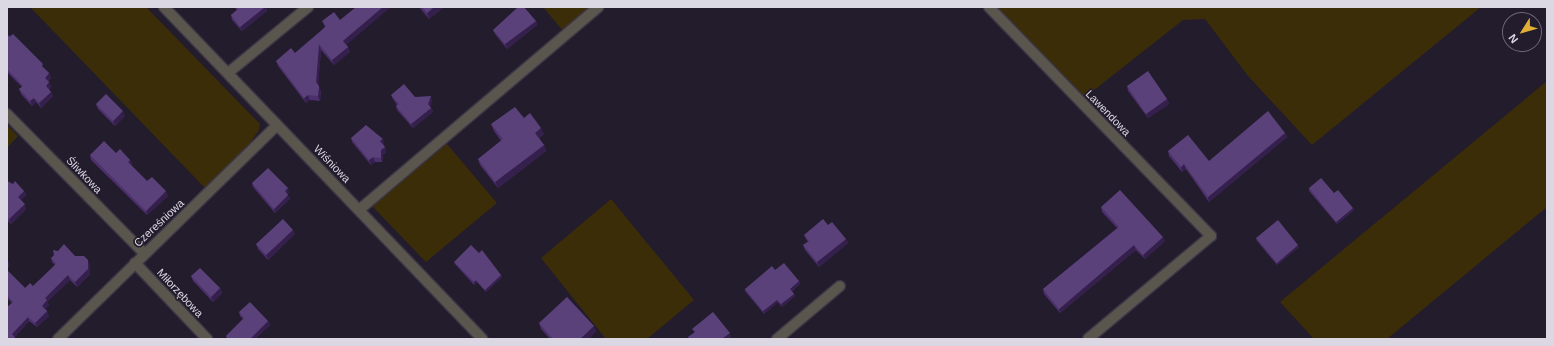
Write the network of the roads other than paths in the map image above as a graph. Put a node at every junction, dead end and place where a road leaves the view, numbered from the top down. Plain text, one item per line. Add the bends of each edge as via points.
1 (164, 7) edge
2 (308, 7) edge
3 (598, 7) edge
4 (989, 7) edge
5 (228, 73) junction
6 (7, 114) edge
7 (277, 125) junction
8 (359, 210) junction
9 (144, 253) junction
10 (135, 262) junction
11 (840, 286) dead end
12 (58, 339) edge
13 (206, 339) edge
14 (482, 339) edge
15 (777, 339) edge
16 (1088, 339) edge

1 - 5 street, Wiśniowa
2 - 5 street
3 - 8 street
4 - 16 street, Lawendowa via 1211,236
5 - 7 street, Wiśniowa
6 - 9 street, Śliwkowa
7 - 8 street, Wiśniowa
7 - 9 street, Czereśniowa
8 - 14 street, Wiśniowa
9 - 10 street, Czereśniowa
10 - 12 street, Czereśniowa
10 - 13 street, Miłorzębowa
11 - 15 street

